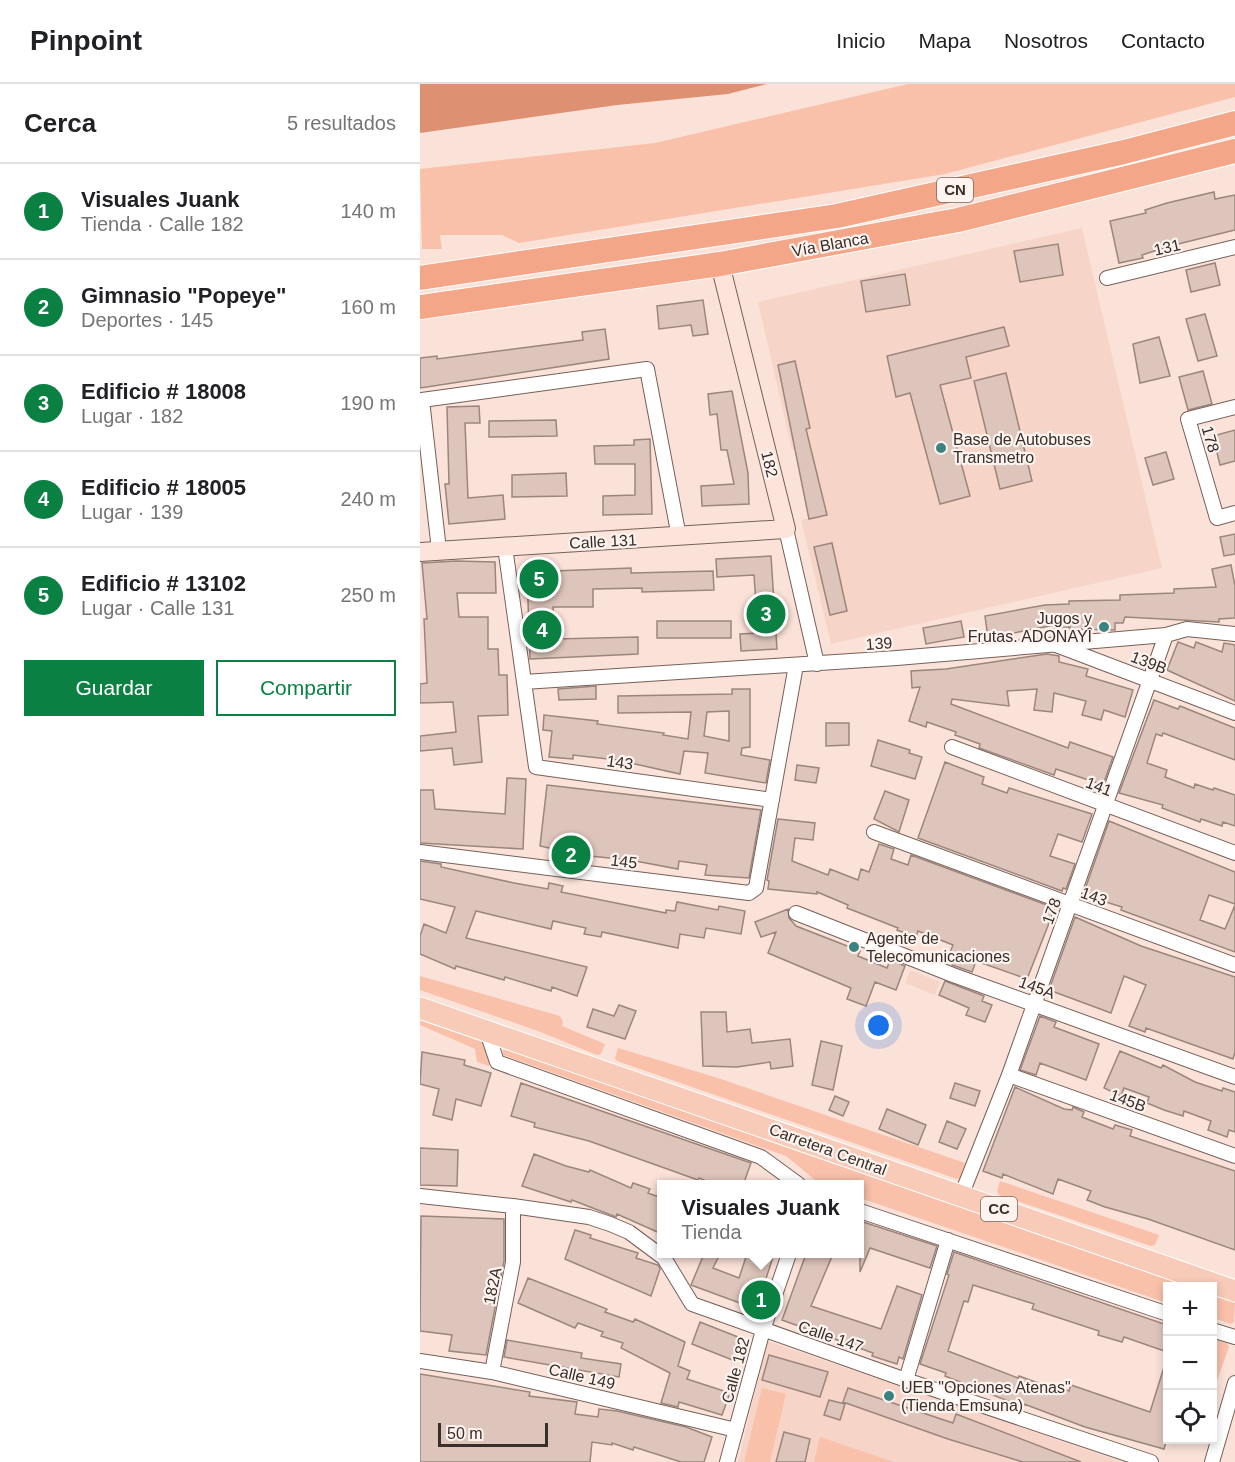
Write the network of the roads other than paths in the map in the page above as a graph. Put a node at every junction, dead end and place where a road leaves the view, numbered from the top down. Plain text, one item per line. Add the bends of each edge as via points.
1 (1235, 123) edge
2 (1235, 151) edge
3 (1235, 247) edge
4 (720, 264) junction
5 (420, 278) edge
6 (1107, 278) dead end
7 (420, 307) edge
8 (1235, 407) edge
9 (1235, 513) edge
10 (786, 529) junction
11 (679, 537) junction
12 (506, 547) junction
13 (439, 550) junction
14 (420, 552) edge
15 (1235, 634) edge
16 (1167, 635) junction
17 (1051, 643) junction
18 (817, 664) junction
19 (796, 665) junction
20 (1150, 679) junction
21 (524, 682) junction
22 (1235, 713) edge
23 (952, 747) dead end
24 (772, 800) junction
25 (1106, 807) junction
26 (874, 832) dead end
27 (420, 852) edge
28 (1235, 853) edge
29 (1071, 906) junction
30 (796, 913) dead end
31 (1235, 965) edge
32 (1035, 1003) junction
33 (420, 1008) edge
34 (486, 1032) junction
35 (1009, 1075) junction
36 (1235, 1077) edge
37 (1235, 1156) edge
38 (791, 1180) edge
39 (420, 1196) edge
40 (961, 1196) junction
41 (513, 1206) junction
42 (864, 1212) edge
43 (948, 1240) junction
44 (657, 1253) edge
45 (664, 1258) edge
46 (788, 1258) edge
47 (1235, 1291) edge
48 (1163, 1313) edge
49 (763, 1330) junction
50 (1217, 1332) edge
51 (1235, 1337) edge
52 (420, 1360) edge
53 (492, 1372) junction
54 (906, 1380) junction
55 (1235, 1383) edge
56 (736, 1430) junction
57 (727, 1462) edge
58 (1151, 1462) edge
59 (1212, 1462) edge

1 - 5 highway, Vía Blanca / CN via 837,216
2 - 4 highway, Vía Blanca / CN via 958,220
3 - 6 street, 131
4 - 7 highway, Vía Blanca / CN
4 - 10 street, 182
8 - 9 street, 178 via 1188,419 1217,518
10 - 11 street, Calle 131
10 - 18 street, 182
11 - 12 street, Calle 131
11 - 13 street via 647,369 422,400
12 - 13 street, Calle 131
12 - 21 street
13 - 14 street, Calle 131
15 - 16 street, 139 via 1187,629
16 - 17 street, 139
16 - 20 street, 178
17 - 18 street, 139
17 - 20 street, 139B
18 - 19 street, 139
19 - 21 street, 139
19 - 24 street
20 - 22 street, 139B
20 - 25 street, 178
21 - 24 street, 143 via 536,767
23 - 25 street, 141
24 - 27 street, 145 via 753,891
25 - 28 street, 141
25 - 29 street, 178
26 - 29 street, 143
29 - 31 street, 143
29 - 32 street, 178
30 - 32 street, 145A
32 - 35 street, 178
32 - 36 street, 145A
33 - 34 main road, Carretera Central / CC
34 - 38 street via 497,1062 761,1157
34 - 40 main road, Carretera Central / CC
35 - 37 street, 145B
35 - 40 street, 178
39 - 41 street, Calle 147
40 - 47 main road, Carretera Central / CC
41 - 44 street, Calle 147 via 589,1217 629,1232
41 - 53 street, 182А via 513,1262
42 - 43 street
43 - 48 street
43 - 54 street
45 - 49 street, Calle 147 via 692,1304
46 - 49 street, Calle 182
49 - 54 street, Calle 147
49 - 56 street, Calle 182
50 - 51 street
52 - 53 street, Calle 149
53 - 56 street, Calle 149
54 - 58 street, Calle 147
55 - 59 street
56 - 57 street, Calle 182

